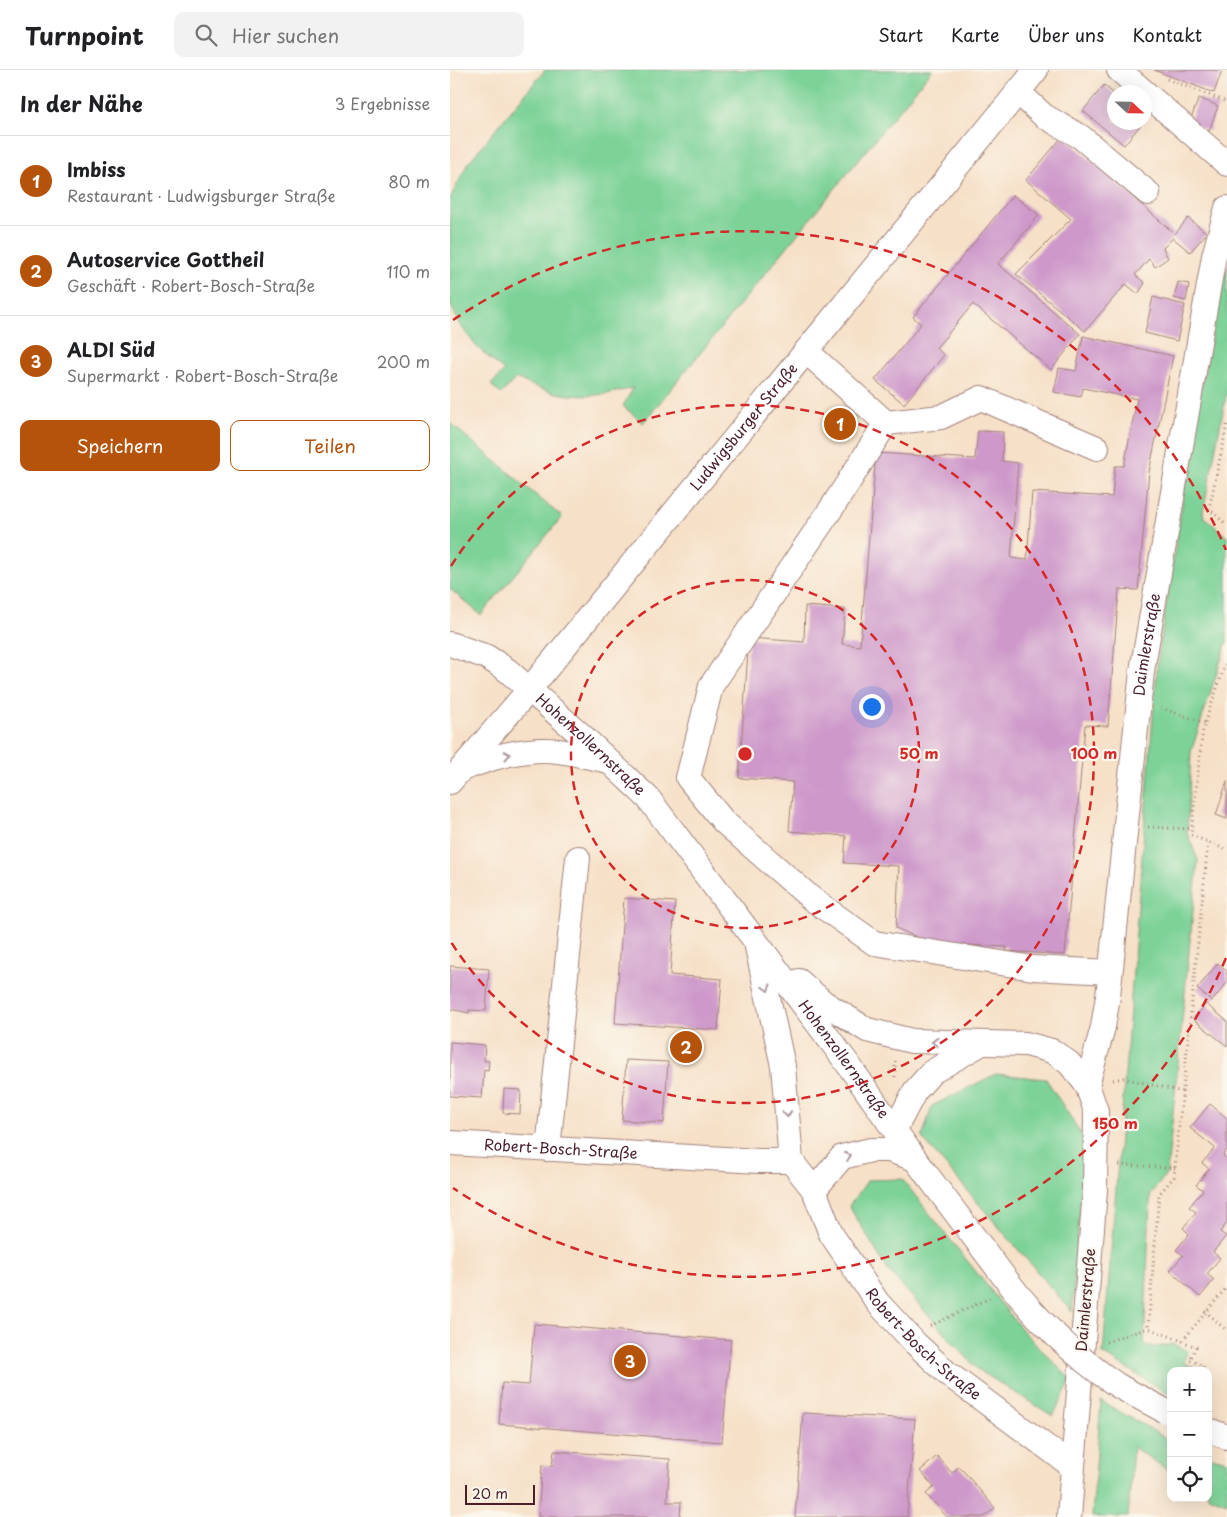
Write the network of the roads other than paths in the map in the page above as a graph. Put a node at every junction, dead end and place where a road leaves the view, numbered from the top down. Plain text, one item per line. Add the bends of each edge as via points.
1 (1036, 70) edge
2 (1119, 70) edge
3 (1017, 91) junction
4 (1227, 164) edge
5 (1148, 193) dead end
6 (1227, 208) edge
7 (806, 351) junction
8 (886, 423) junction
9 (1097, 448) dead end
10 (450, 644) edge
11 (529, 690) junction
12 (609, 761) junction
13 (455, 776) edge
14 (578, 858) dead end
15 (756, 941) junction
16 (1110, 972) junction
17 (983, 1042) junction
18 (1087, 1085) junction
19 (895, 1128) junction
20 (450, 1143) edge
21 (548, 1149) junction
22 (915, 1159) junction
23 (791, 1161) junction
24 (814, 1190) junction
25 (1167, 1411) edge
26 (1212, 1431) edge
27 (1227, 1437) edge
28 (1072, 1466) junction
29 (1069, 1517) edge

1 - 3 street, Ludwigsburger Straße
2 - 4 street
3 - 5 street via 1044,116 1081,137
3 - 7 street, Ludwigsburger Straße
6 - 16 street, Daimlerstraße via 1214,256 1184,419 1142,671
7 - 8 street
7 - 11 street, Ludwigsburger Straße
8 - 9 street via 941,417 981,398
8 - 16 street via 711,686 688,778 732,828 812,899 874,943 1033,968
10 - 11 street, Hohenzollernstraße via 487,656
11 - 12 street, Hohenzollernstraße
11 - 13 street, Ludwigsburger Straße
13 -> 12 street via 498,756 530,750
12 - 15 street, Hohenzollernstraße via 648,798
14 - 21 street
17 -> 15 street, Daimlerstraße via 912,1041 867,1030 823,1002
15 - 19 street, Hohenzollernstraße
15 -> 23 street via 783,1066
16 - 18 street, Daimlerstraße via 1103,1027
17 - 18 street, Daimlerstraße via 1026,1044 1052,1051 1069,1063
17 - 19 street via 932,1072 915,1091
18 - 28 street, Daimlerstraße via 1096,1111 1096,1166
19 - 22 street, Hohenzollernstraße
20 - 21 street, Robert-Bosch-Straße
21 - 23 street, Robert-Bosch-Straße
24 -> 22 street via 842,1157 871,1150 889,1150
22 - 25 street, Hohenzollernstraße, bridge via 1042,1322 1084,1360 1117,1384
23 - 24 street, Robert-Bosch-Straße
24 - 28 street, Robert-Bosch-Straße via 831,1234 878,1303 947,1373
26 - 27 street
28 - 29 street, Daimlerstraße

